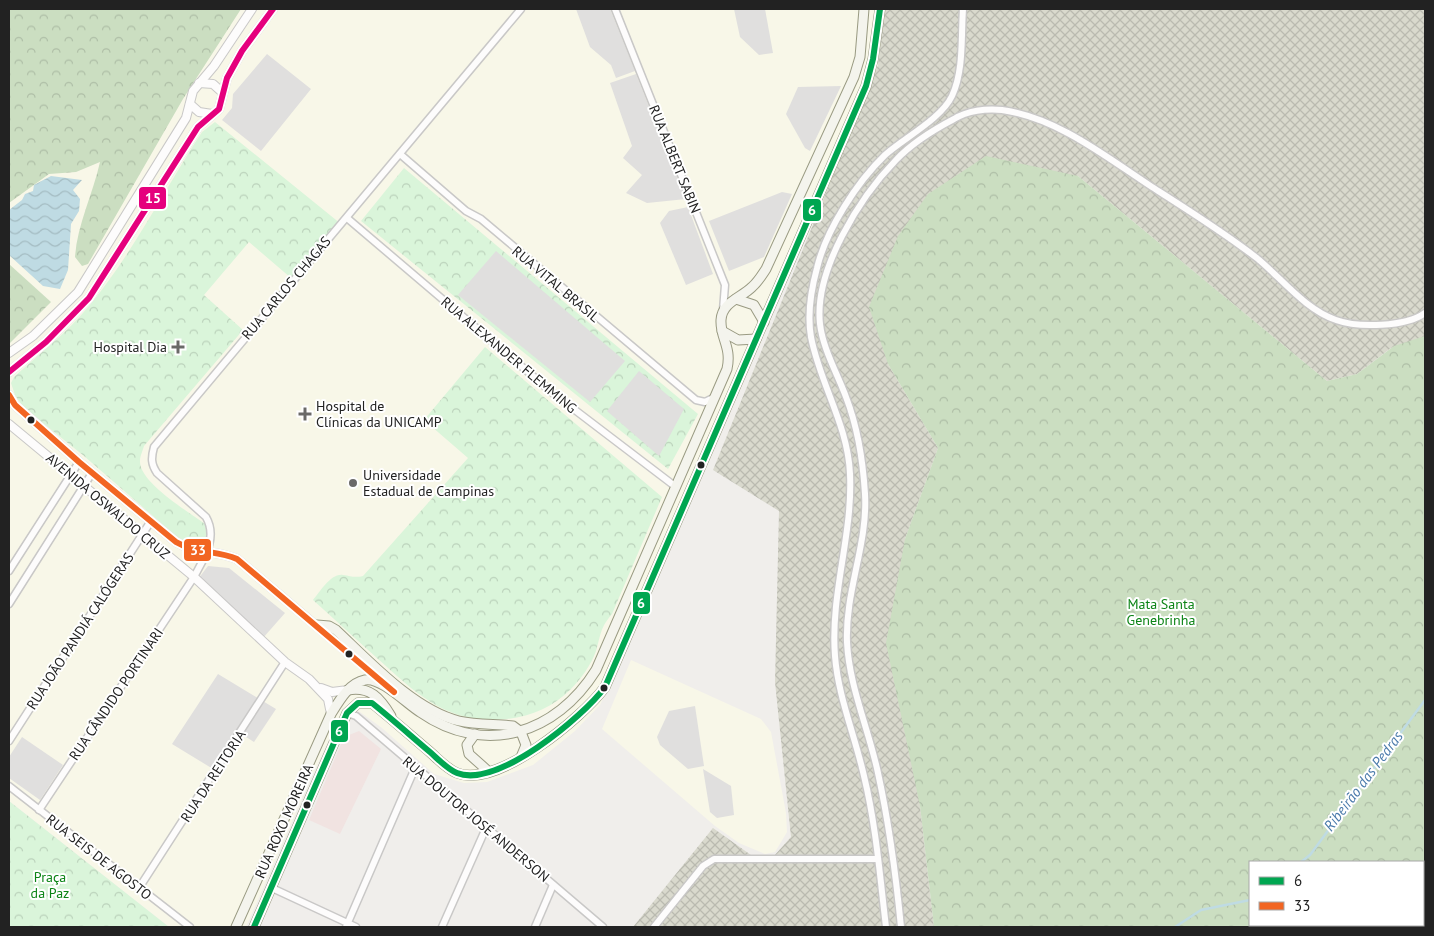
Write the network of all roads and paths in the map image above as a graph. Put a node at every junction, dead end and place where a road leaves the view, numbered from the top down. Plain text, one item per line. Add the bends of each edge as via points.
1 (252, 9) edge
2 (273, 9) edge
3 (521, 9) edge
4 (615, 9) edge
5 (864, 9) edge
6 (880, 9) edge
7 (963, 9) edge
8 (199, 84) junction
9 (223, 94) junction
10 (190, 104) junction
11 (212, 114) junction
12 (400, 154) junction
13 (347, 218) junction
14 (736, 299) junction
15 (723, 311) junction
16 (1425, 313) edge
17 (764, 322) junction
18 (722, 331) junction
19 (756, 339) junction
20 (9, 353) edge
21 (9, 372) edge
22 (9, 395) edge
23 (716, 396) junction
24 (9, 424) edge
25 (80, 462) junction
26 (92, 473) junction
27 (70, 474) junction
28 (83, 486) junction
29 (676, 486) junction
30 (151, 522) junction
31 (142, 535) junction
32 (207, 552) junction
33 (9, 571) edge
34 (194, 577) junction
35 (9, 604) edge
36 (317, 625) junction
37 (286, 662) junction
38 (309, 680) junction
39 (348, 690) junction
40 (394, 692) junction
41 (350, 710) junction
42 (331, 714) junction
43 (394, 721) junction
44 (521, 732) junction
45 (475, 734) junction
46 (9, 741) edge
47 (521, 758) junction
48 (415, 768) junction
49 (488, 771) junction
50 (9, 786) edge
51 (39, 810) junction
52 (486, 828) junction
53 (878, 859) junction
54 (553, 885) junction
55 (139, 888) junction
56 (272, 888) junction
57 (346, 925) edge
58 (190, 927) edge
59 (236, 927) edge
60 (254, 927) edge
61 (356, 927) edge
62 (442, 927) edge
63 (534, 927) edge
64 (603, 927) edge
65 (654, 927) edge
66 (886, 927) edge
67 (901, 927) edge

1 - 8 street
2 - 9 street via 242,51 227,78
3 - 12 street, RUA CARLOS CHAGAS
4 - 15 street, RUA ALBERT SABIN via 725,285
5 - 14 main road via 860,58 854,77 766,269 751,288
6 - 17 main road via 866,86
7 - 53 street via 959,78 951,99 884,156 859,186 836,222 817,266 809,308 818,365 843,428 850,473 848,526 838,574 835,657 864,777
8 - 9 street via 213,84
8 - 10 street via 192,92
9 - 11 street via 221,105
10 - 11 street via 199,112
10 - 20 street via 186,118 78,292
11 - 21 street via 198,127 90,298 46,342
12 - 13 street, RUA CARLOS CHAGAS
12 - 23 street, RUA VITAL BRASIL via 696,400 705,402
13 - 29 street, RUA ALEXANDER FLEMMING via 554,394
13 - 32 street, RUA CARLOS CHAGAS via 154,447 151,456 157,473 210,525 212,532
14 - 15 main road
14 - 17 main road via 754,305
15 - 18 main road
16 - 67 street via 1418,319 1387,325 1337,320 1314,309 1218,230 1076,138 1037,120 1001,110 980,110 958,116 914,144 879,180 839,244 827,274 820,324 862,453 865,508 849,607 847,643 878,772
17 - 19 main road
18 - 19 main road via 738,340
18 - 23 main road via 730,357
19 - 47 main road via 605,687 562,731
22 - 25 street, AVENIDA OSWALDO CRUZ
23 - 29 main road
24 - 27 street, AVENIDA OSWALDO CRUZ
25 - 26 street, AVENIDA OSWALDO CRUZ
25 - 27 street
26 - 28 street
26 - 30 street, AVENIDA OSWALDO CRUZ
27 - 28 street, AVENIDA OSWALDO CRUZ
27 - 33 street
28 - 31 street, AVENIDA OSWALDO CRUZ
28 - 35 street
29 - 44 main road via 588,683 553,718
30 - 31 street, RUA JOÃO PANDIÁ CALÓGERAS
30 - 32 street, AVENIDA OSWALDO CRUZ via 187,549
31 - 34 street, AVENIDA OSWALDO CRUZ
31 - 46 street, RUA JOÃO PANDIÁ CALÓGERAS
32 - 34 street, RUA CARLOS CHAGAS
32 - 36 street, AVENIDA OSWALDO CRUZ via 237,559
34 - 37 street, AVENIDA OSWALDO CRUZ
34 - 51 street, RUA CÂNDIDO PORTINARI
36 - 40 street, AVENIDA OSWALDO CRUZ
36 - 44 main road via 336,630 400,687 433,711 458,721 513,726
37 - 38 street, AVENIDA OSWALDO CRUZ
37 - 55 street, RUA DA REITORIA
38 - 39 street via 327,691
38 - 42 street, AVENIDA OSWALDO CRUZ via 328,699
39 - 40 main road via 369,680
39 - 42 main road, RUA ROXO MOREIRA
39 - 43 main road via 363,689 376,696
40 - 45 main road via 435,722
41 - 43 main road via 364,702 372,704
41 - 48 street, RUA DOUTOR JOSÉ ANDERSON
41 - 56 main road, RUA ROXO MOREIRA
42 - 59 main road, RUA ROXO MOREIRA
43 - 49 main road via 453,771 472,776
44 - 45 main road
44 - 47 main road via 526,744
45 - 49 main road via 467,745 469,754
47 - 49 main road
48 - 52 street, RUA DOUTOR JOSÉ ANDERSON
48 - 57 street
50 - 51 street, RUA SEIS DE AGOSTO
51 - 55 street, RUA SEIS DE AGOSTO
52 - 54 street, RUA DOUTOR JOSÉ ANDERSON
52 - 62 street
53 - 65 street via 714,859 703,866
53 - 66 street
54 - 63 street
54 - 64 street, RUA DOUTOR JOSÉ ANDERSON
55 - 58 street, RUA SEIS DE AGOSTO
56 - 57 street
56 - 60 main road, RUA ROXO MOREIRA
57 - 61 street

